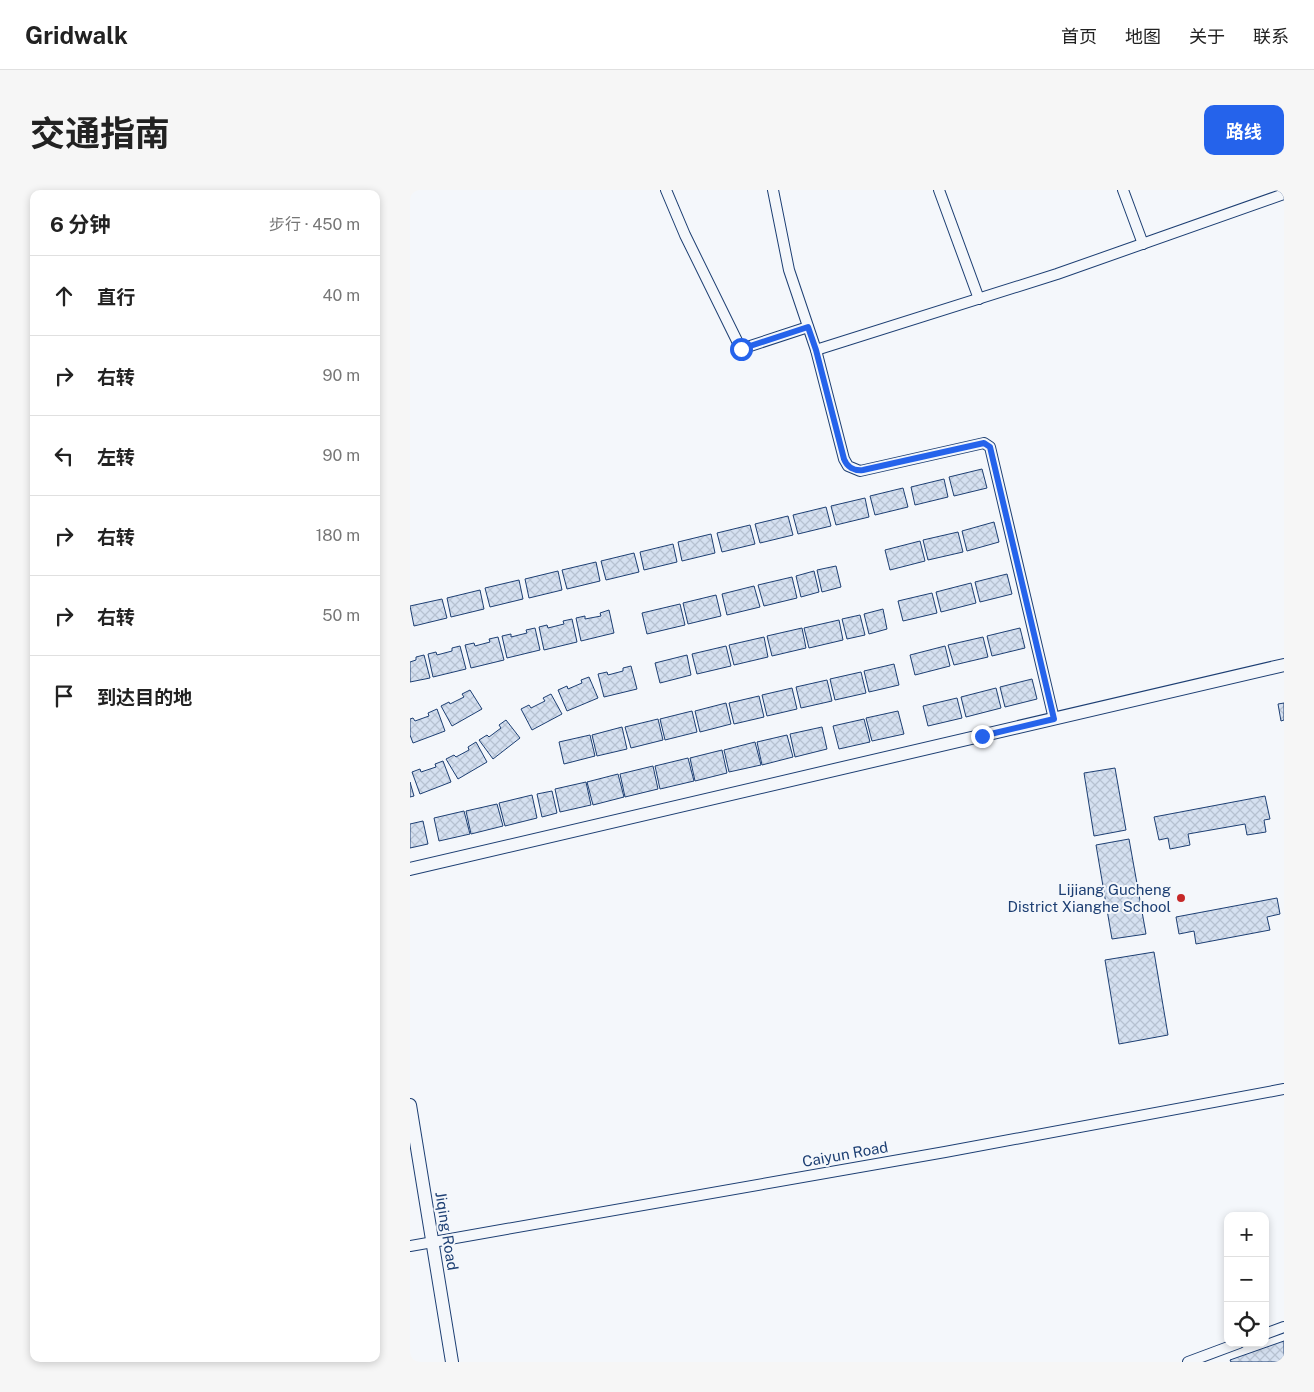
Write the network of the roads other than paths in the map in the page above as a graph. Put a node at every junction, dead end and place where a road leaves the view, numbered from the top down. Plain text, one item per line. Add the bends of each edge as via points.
1 (678, 190) edge
2 (773, 190) edge
3 (939, 190) edge
4 (1123, 190) edge
5 (667, 191) edge
6 (1284, 194) edge
7 (1143, 244) junction
8 (979, 299) junction
9 (808, 327) junction
10 (816, 350) junction
11 (1284, 665) edge
12 (1054, 719) junction
13 (410, 869) edge
14 (1284, 1089) edge
15 (410, 1105) edge
16 (432, 1242) junction
17 (410, 1246) edge
18 (1284, 1327) edge
19 (1269, 1333) edge
20 (1228, 1347) edge
21 (452, 1362) edge
22 (1188, 1362) edge

1 - 5 street
2 - 9 street via 789,270
3 - 8 street
4 - 7 street
5 - 9 street via 741,349
6 - 7 street
7 - 8 street
8 - 10 street
9 - 10 street
10 - 12 street via 844,459 852,469 863,470 984,443 990,447
11 - 12 street
12 - 13 street
14 - 16 street, Caiyun Road
15 - 16 street, Jiqing Road
16 - 17 street, Caiyun Road
16 - 21 street, Jiqing Road
18 - 19 street
20 - 22 street

